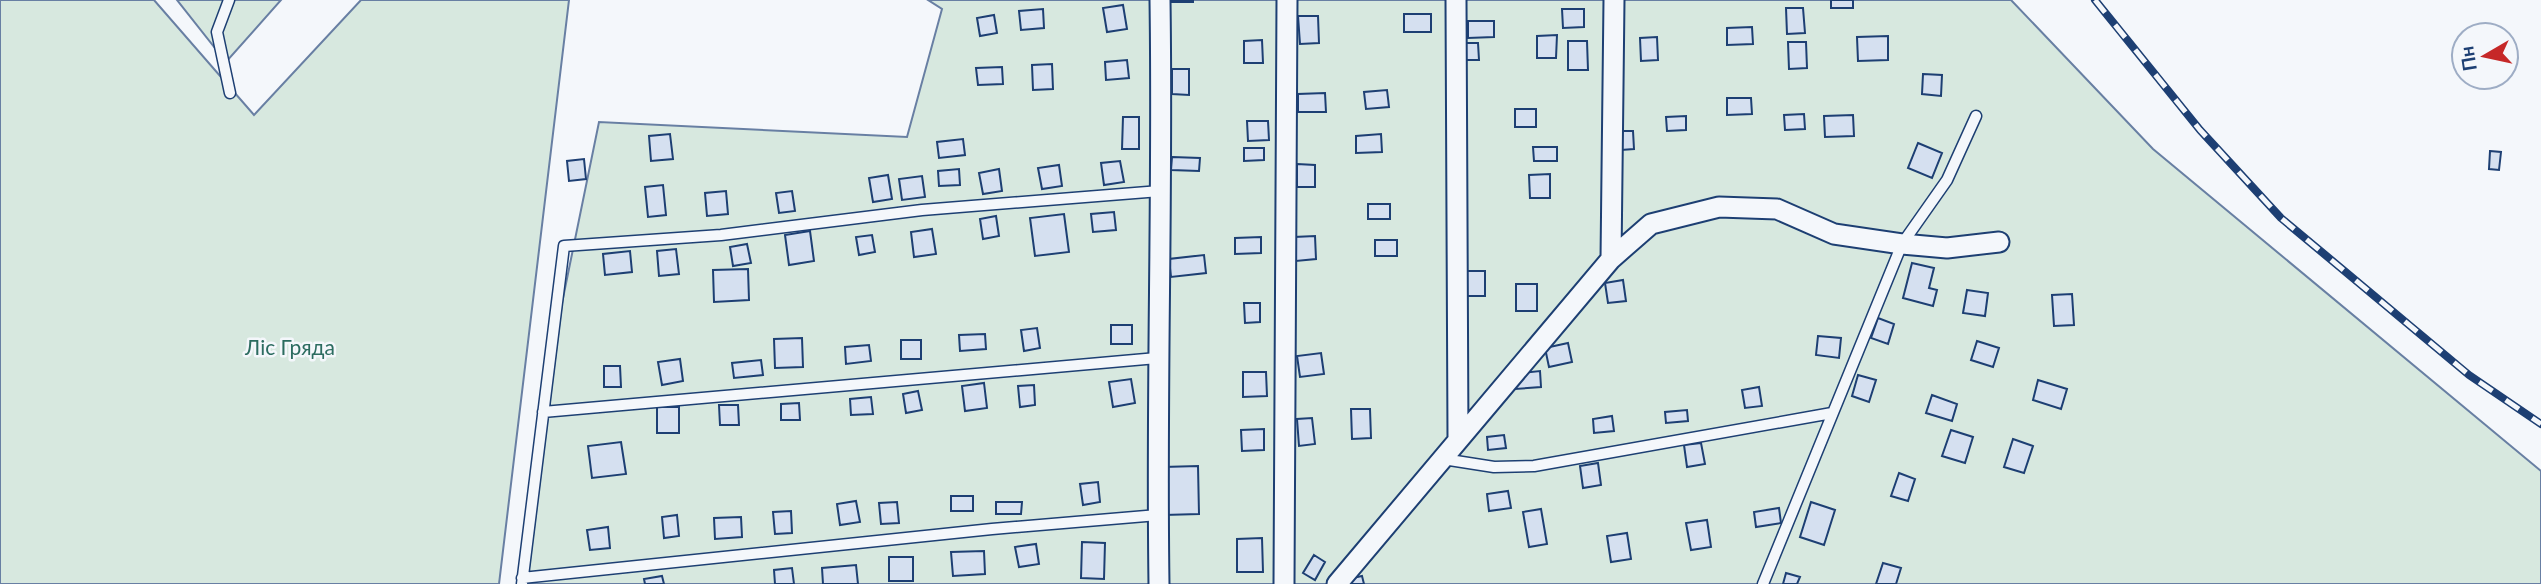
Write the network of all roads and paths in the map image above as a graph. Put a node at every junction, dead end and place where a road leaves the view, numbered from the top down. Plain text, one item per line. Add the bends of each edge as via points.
1 (229, 0) edge
2 (1160, 0) edge
3 (1287, 0) edge
4 (1456, 0) edge
5 (1614, 0) edge
6 (230, 93) dead end
7 (1976, 116) dead end
8 (1160, 191) junction
9 (1999, 242) dead end
10 (1902, 244) junction
11 (1611, 259) junction
12 (1157, 358) junction
13 (543, 412) junction
14 (1832, 413) junction
15 (1458, 439) junction
16 (1443, 458) junction
17 (1158, 515) junction
18 (522, 581) edge
19 (1159, 584) edge
20 (1284, 584) edge
21 (1338, 584) edge
22 (1763, 584) edge

1 - 6 lane via 217,32
2 - 8 street
3 - 20 street
4 - 15 street
5 - 11 street
7 - 10 lane via 1947,180
8 - 12 street
8 - 13 lane via 564,246
9 - 10 street via 1947,248
10 - 11 street via 1834,234 1777,209 1719,207 1651,224
10 - 14 lane
11 - 15 street
12 - 13 lane
12 - 17 street
13 - 18 lane
14 - 16 lane via 1534,466 1494,467
14 - 22 lane
15 - 16 street
16 - 21 street
17 - 18 lane
17 - 19 street

